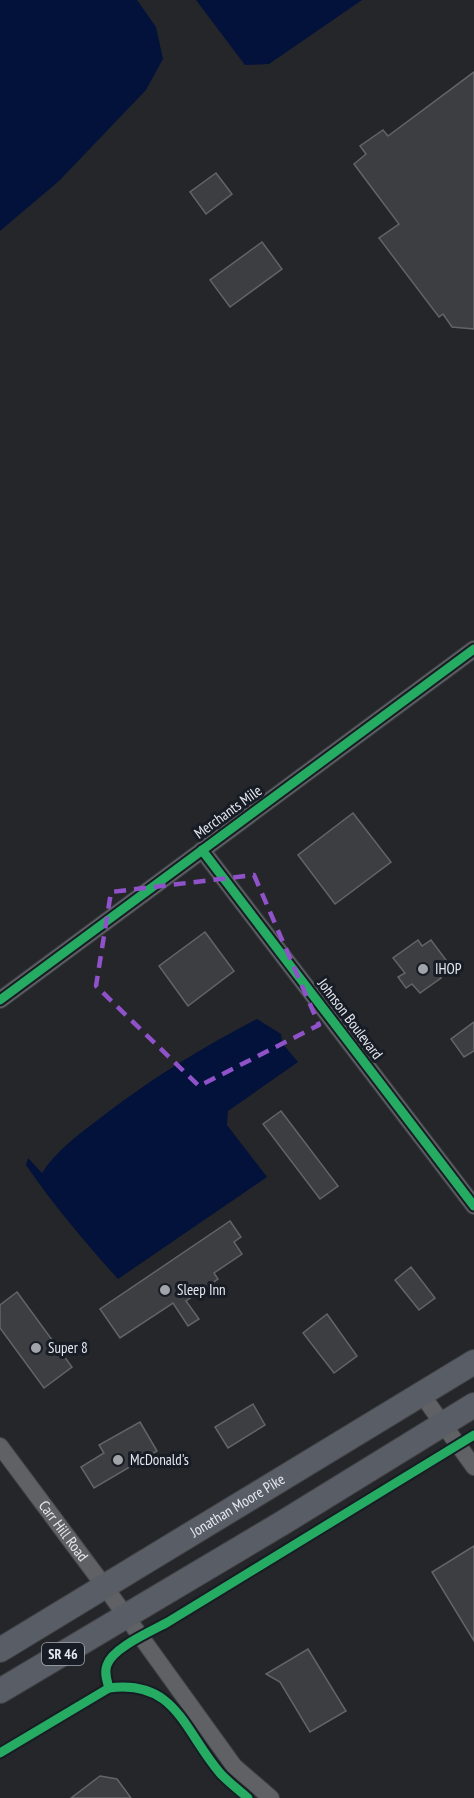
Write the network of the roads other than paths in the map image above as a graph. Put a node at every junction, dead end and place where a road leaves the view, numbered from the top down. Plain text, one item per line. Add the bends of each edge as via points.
1 (474, 649) edge
2 (202, 850) junction
3 (0, 1000) edge
4 (474, 1206) edge
5 (474, 1362) edge
6 (422, 1395) junction
7 (474, 1405) edge
8 (444, 1425) junction
9 (0, 1446) edge
10 (474, 1467) edge
11 (105, 1587) junction
12 (127, 1616) junction
13 (0, 1650) edge
14 (0, 1691) edge
15 (272, 1798) edge

1 - 2 street, Merchants Mile
2 - 3 street, Merchants Mile
2 - 4 street, Johnson Boulevard
5 - 6 highway, Jonathan Moore Pike / SR 46
6 - 8 street
6 - 11 highway, Jonathan Moore Pike / SR 46
7 - 8 highway, SR 46
8 - 10 street
8 - 12 highway, SR 46
9 - 11 street, Carr Hill Road
11 - 12 street, Carr Hill Road
11 - 13 highway, Jonathan Moore Pike / SR 46
12 - 14 highway, SR 46
12 - 15 street, Carr Hill Road via 234,1766

